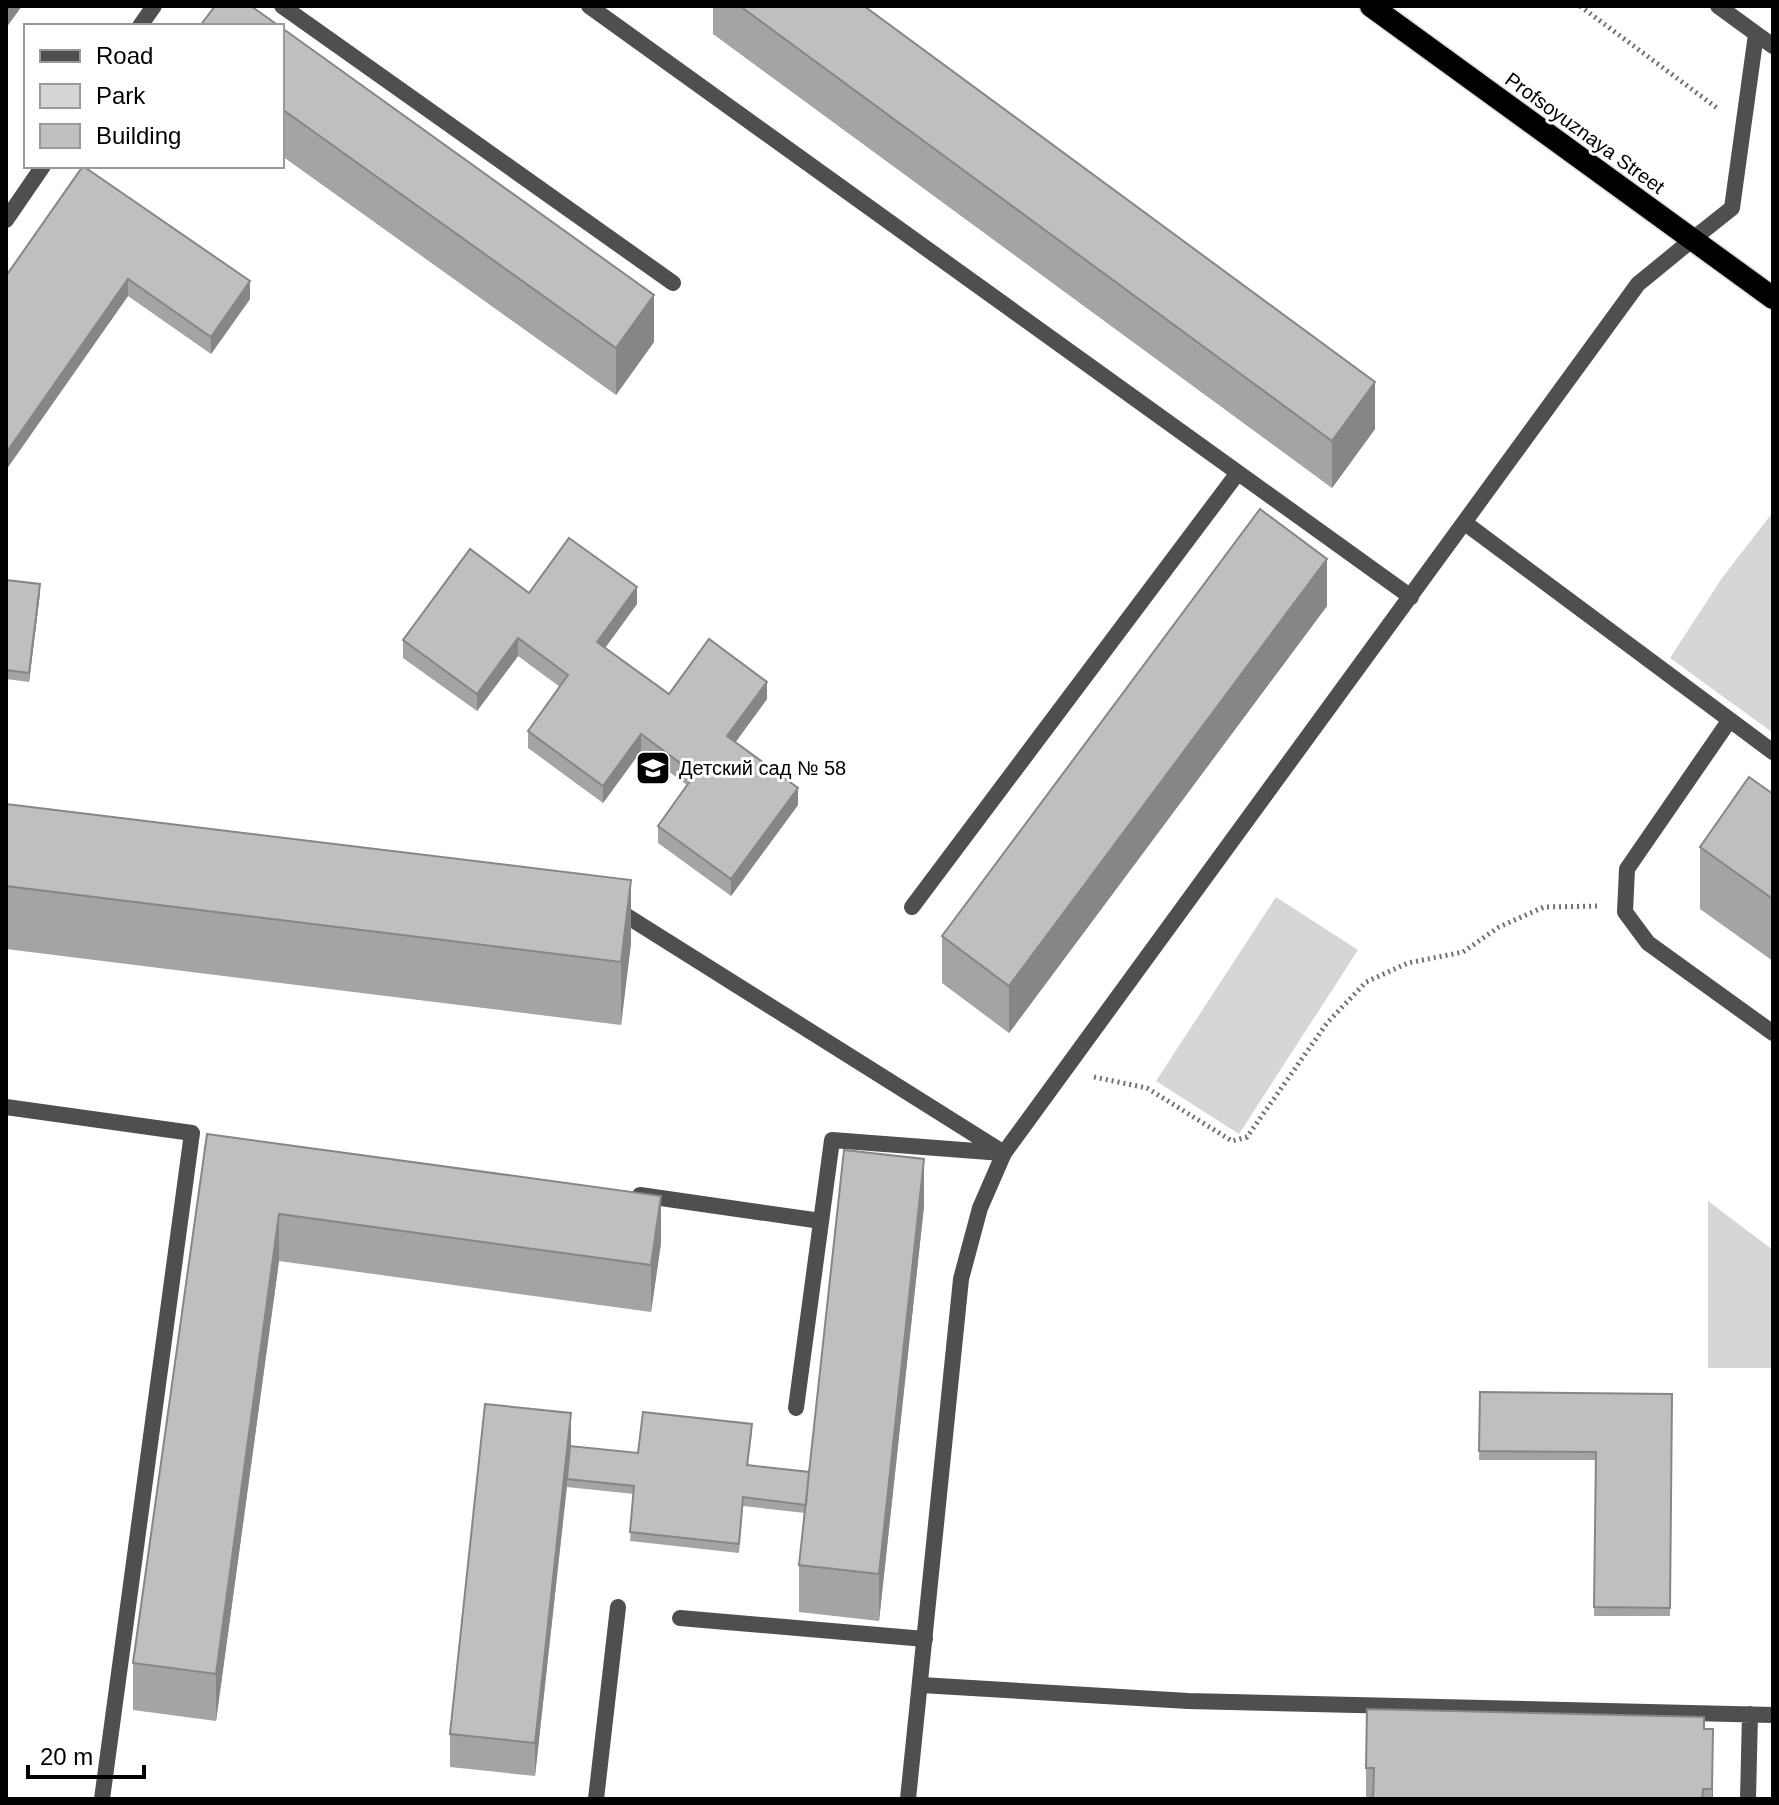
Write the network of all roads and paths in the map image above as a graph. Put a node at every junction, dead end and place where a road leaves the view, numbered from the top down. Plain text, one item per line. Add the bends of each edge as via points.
1 (154, 6) edge
2 (282, 6) edge
3 (589, 6) edge
4 (1371, 6) edge
5 (1580, 6) edge
6 (1718, 6) edge
7 (141, 24) edge
8 (1756, 34) junction
9 (1773, 46) edge
10 (1743, 127) junction
11 (42, 168) edge
12 (6, 220) edge
13 (1693, 239) junction
14 (673, 283) dead end
15 (1773, 298) edge
16 (1237, 474) junction
17 (1465, 523) junction
18 (1411, 597) junction
19 (1729, 721) junction
20 (1773, 752) edge
21 (598, 897) edge
22 (1594, 905) dead end
23 (912, 907) dead end
24 (1773, 1033) edge
25 (1064, 1070) junction
26 (6, 1107) edge
27 (1004, 1153) junction
28 (620, 1193) edge
29 (821, 1221) junction
30 (796, 1408) dead end
31 (618, 1607) dead end
32 (680, 1618) dead end
33 (925, 1639) junction
34 (921, 1685) junction
35 (1750, 1714) junction
36 (1773, 1715) edge
37 (102, 1799) edge
38 (596, 1799) edge
39 (908, 1799) edge
40 (1748, 1799) edge

1 - 7 street
2 - 14 street
3 - 16 street
4 - 13 highway, Profsoyuznaya Street
5 - 10 path
6 - 8 street
8 - 9 street
8 - 10 street
10 - 13 street via 1732,208
11 - 12 street
13 - 15 highway, Profsoyuznaya Street
13 - 17 street via 1638,284
16 - 18 street
16 - 23 street
17 - 18 street
17 - 19 street
18 - 25 street
19 - 20 street
19 - 24 street via 1627,869 1625,912 1648,943
21 - 27 street
22 - 25 path via 1544,907 1499,927 1463,952 1408,963 1366,982 1327,1023 1247,1137 1232,1141 1147,1088
25 - 27 street
26 - 37 street via 192,1133
27 - 29 street via 832,1140
27 - 33 street via 980,1208 961,1279
28 - 29 street
29 - 30 street
31 - 38 street
32 - 33 street
33 - 34 street
34 - 35 street via 1188,1701
34 - 39 street
35 - 36 street
35 - 40 street

